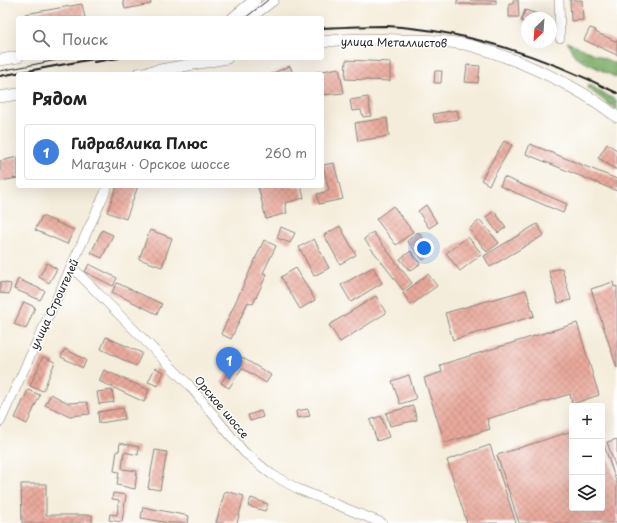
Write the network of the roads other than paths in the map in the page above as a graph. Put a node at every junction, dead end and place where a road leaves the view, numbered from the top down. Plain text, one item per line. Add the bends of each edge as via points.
1 (255, 0) edge
2 (273, 0) edge
3 (559, 0) edge
4 (235, 16) edge
5 (248, 16) edge
6 (560, 38) dead end
7 (324, 42) edge
8 (16, 57) edge
9 (0, 60) edge
10 (215, 60) edge
11 (151, 72) edge
12 (16, 94) edge
13 (0, 97) edge
14 (617, 117) edge
15 (107, 188) edge
16 (71, 266) junction
17 (0, 422) edge
18 (382, 523) edge

1 - 4 main road
2 - 5 main road
3 - 6 street
7 - 14 main road, улица Металлистов via 421,40 476,47 504,56 563,82 585,93
8 - 9 main road
10 - 11 main road
12 - 13 main road
15 - 16 street, улица Строителей
16 - 17 street, улица Строителей
16 - 18 street, Орское шоссе via 188,386 244,452 271,474 298,489

